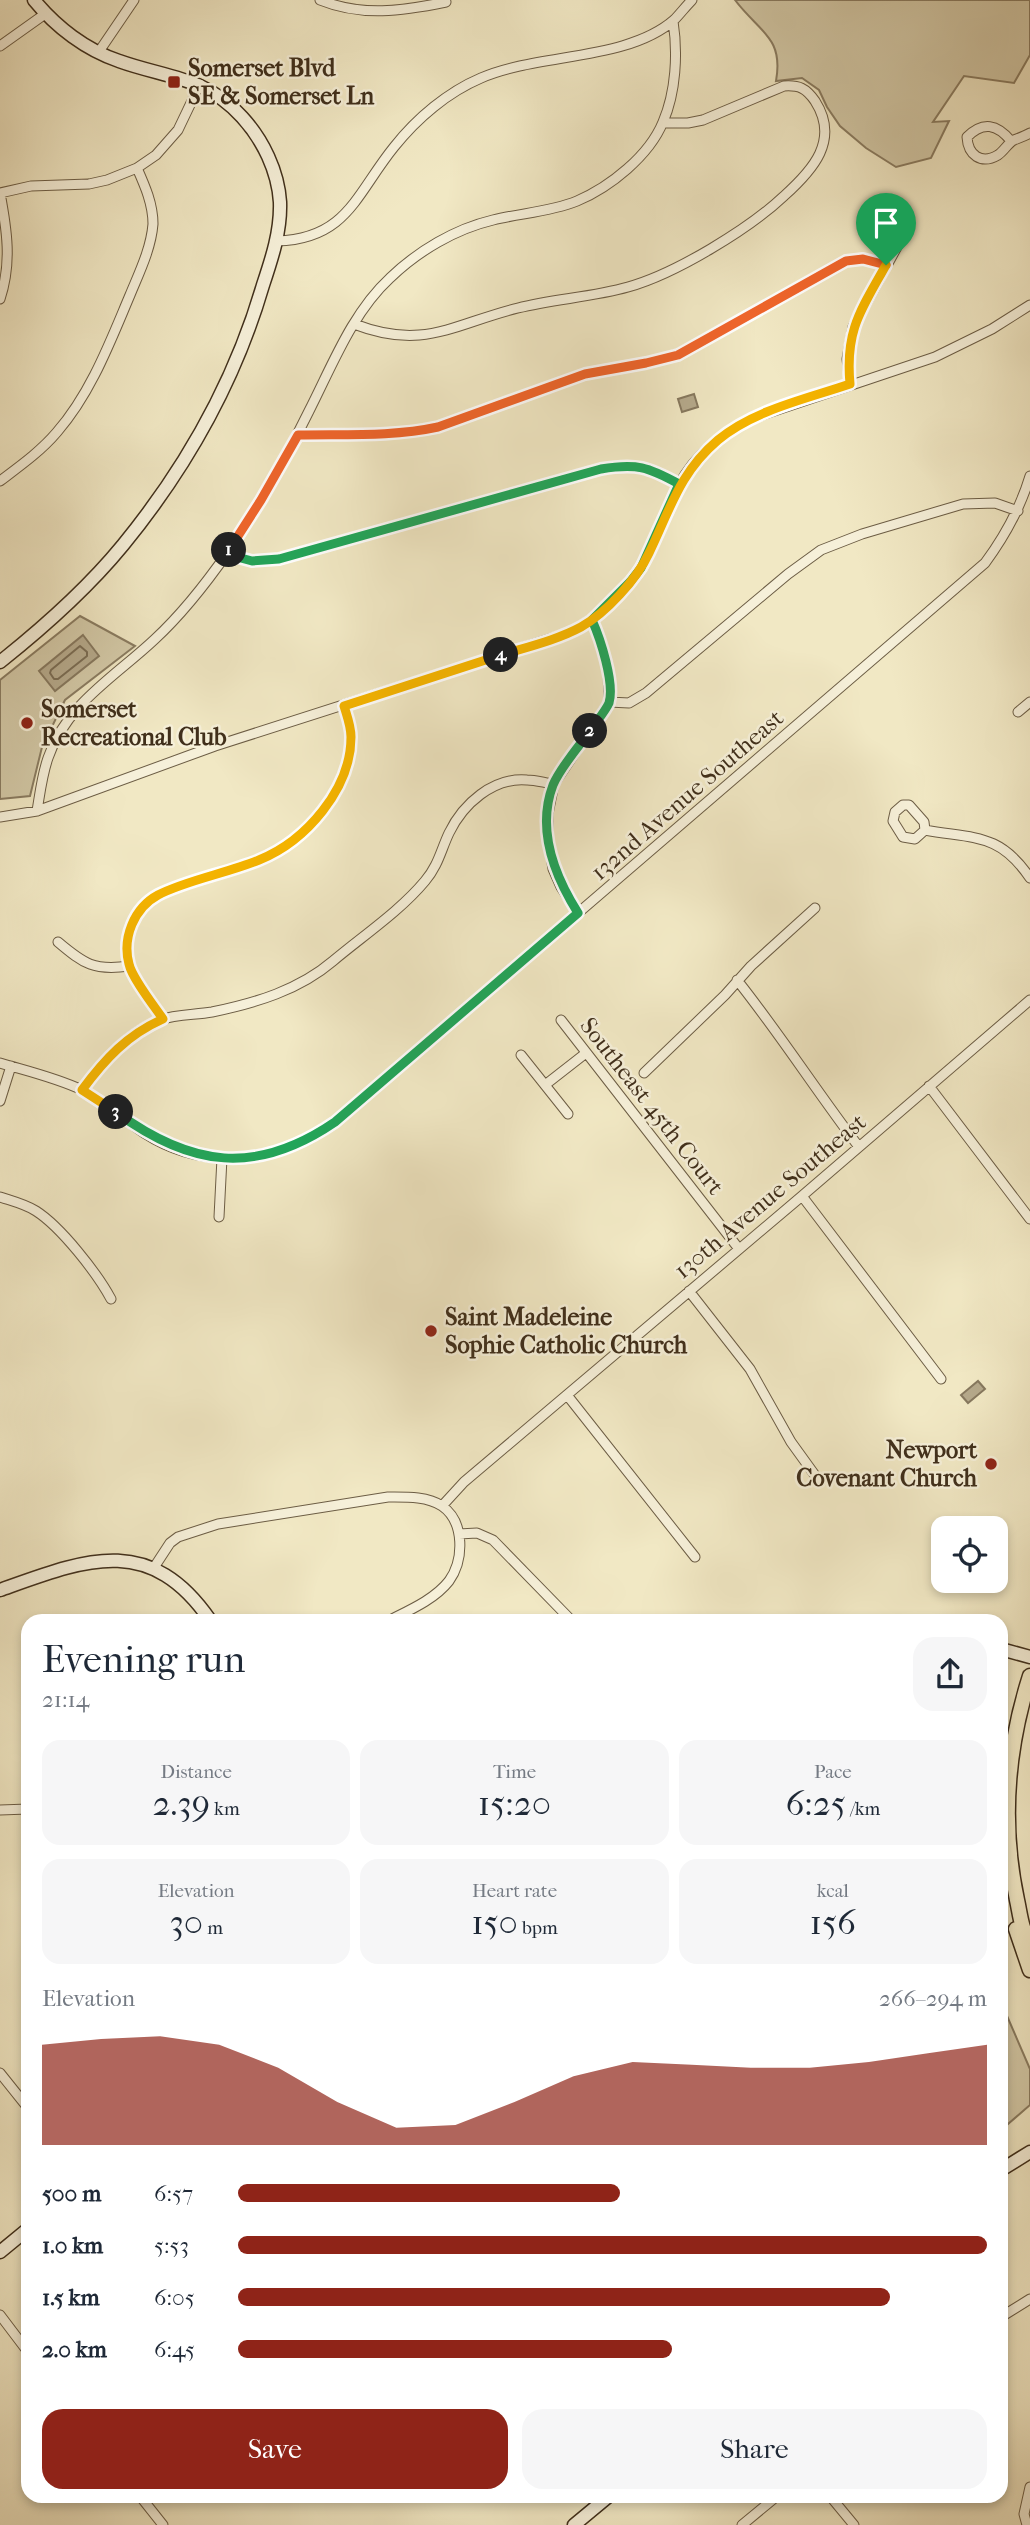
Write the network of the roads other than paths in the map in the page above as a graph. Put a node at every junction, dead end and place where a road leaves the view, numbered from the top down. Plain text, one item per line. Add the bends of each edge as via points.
1 (34, 0) edge
2 (134, 0) edge
3 (320, 0) edge
4 (692, 0) edge
5 (446, 2) dead end
6 (46, 15) junction
7 (673, 21) junction
8 (0, 46) edge
9 (98, 53) junction
10 (200, 84) junction
11 (663, 123) junction
12 (1030, 133) edge
13 (1011, 141) junction
14 (137, 168) junction
15 (0, 193) edge
16 (908, 226) dead end
17 (277, 241) junction
18 (886, 265) junction
19 (0, 299) edge
20 (1030, 305) edge
21 (354, 324) junction
22 (850, 384) junction
23 (298, 435) junction
24 (1030, 476) edge
25 (0, 481) edge
26 (679, 484) junction
27 (1018, 511) junction
28 (226, 554) junction
29 (592, 620) junction
30 (0, 662) edge
31 (609, 702) junction
32 (1030, 702) edge
33 (344, 706) junction
34 (1018, 712) dead end
35 (554, 784) junction
36 (37, 811) junction
37 (0, 817) edge
38 (925, 830) dead end
39 (1030, 878) edge
40 (814, 908) dead end
41 (578, 913) junction
42 (58, 942) dead end
43 (129, 966) junction
44 (737, 980) junction
45 (1030, 1000) edge
46 (163, 1019) junction
47 (561, 1020) dead end
48 (586, 1053) junction
49 (521, 1055) dead end
50 (0, 1063) edge
51 (11, 1066) junction
52 (644, 1073) dead end
53 (545, 1085) junction
54 (929, 1086) junction
55 (82, 1090) junction
56 (0, 1101) edge
57 (568, 1114) dead end
58 (859, 1147) junction
59 (222, 1158) junction
60 (802, 1196) junction
61 (0, 1197) edge
62 (1027, 1208) edge
63 (219, 1217) dead end
64 (1030, 1219) edge
65 (739, 1249) junction
66 (689, 1291) junction
67 (111, 1299) dead end
68 (941, 1379) dead end
69 (567, 1395) junction
70 (817, 1478) dead end
71 (442, 1506) junction
72 (459, 1534) junction
73 (695, 1557) dead end
74 (153, 1569) junction
75 (0, 1590) edge
76 (205, 1614) edge
77 (401, 1614) edge
78 (565, 1614) edge
79 (1008, 1651) edge
80 (1030, 1657) edge
81 (1030, 1676) edge
82 (1008, 1794) edge
83 (21, 1809) edge
84 (0, 1810) edge
85 (1008, 1828) edge
86 (1010, 1856) junction
87 (1008, 1860) edge
88 (1008, 1892) edge
89 (1030, 1924) edge
90 (1030, 1941) edge
91 (1030, 1970) edge
92 (0, 2073) edge
93 (21, 2099) edge
94 (1030, 2152) edge
95 (1008, 2166) edge
96 (21, 2235) edge
97 (0, 2252) edge
98 (1030, 2299) edge
99 (1008, 2313) edge
100 (0, 2315) edge
101 (21, 2343) edge
102 (1030, 2487) edge
103 (146, 2503) edge
104 (601, 2503) edge
105 (769, 2503) edge
106 (836, 2503) edge
107 (163, 2525) edge
108 (574, 2525) edge
109 (742, 2525) edge
110 (854, 2525) edge
111 (1027, 2525) edge

1 - 6 street
2 - 9 street
3 - 5 street via 345,8 390,12
4 - 7 street
6 - 8 street
6 - 9 street
7 - 11 street via 676,55
7 - 17 street via 603,51 531,62 480,78 439,103 406,133 338,222 310,237
9 - 10 street
10 - 14 street via 178,130
10 - 17 street via 230,104 268,156 280,203
11 - 21 street via 633,164 579,201 490,220 428,248 377,290
11 - 21 street via 703,120 784,86 797,85 818,106 824,124 823,146 808,172 759,217 672,270 627,287 534,304 432,335 389,335
12 - 13 street
13 - 13 street via 985,126 967,138 967,148 985,159 998,155
14 - 15 street via 89,184 31,186
14 - 25 street via 153,223 147,252 121,316 74,410 45,446
15 - 19 street via 9,251
16 - 18 street
17 - 30 street via 239,356 220,397 150,512 48,622
18 - 22 street via 853,327
18 - 23 street via 863,259 846,261 678,355 585,374 438,427 383,434
20 - 22 street via 956,348
21 - 23 street
22 - 26 street via 735,428 705,452
23 - 28 street
24 - 27 street, 132nd Avenue Southeast
26 - 28 street via 653,469 626,465 279,559 252,561
26 - 29 street via 641,568
27 - 31 street via 995,503 963,504 821,550 646,694 629,703
27 - 41 street, 132nd Avenue Southeast via 985,563 965,582
28 - 36 street via 159,636 89,695 67,721 48,757
29 - 31 street via 608,669
29 - 33 street via 568,633
31 - 35 street
32 - 34 street
33 - 36 street via 215,746
33 - 43 street via 351,739 347,762 334,795 317,817 295,838 261,859 148,902 129,931
35 - 41 street via 548,814 550,853 561,887
35 - 46 street via 525,779 508,782 473,799 459,815 424,882 304,981 246,1005
36 - 37 street
38 - 39 street via 991,842 1014,858
40 - 44 street
41 - 59 street, 132nd Avenue Southeast via 320,1133 274,1153
42 - 43 street via 86,964 108,969
43 - 46 street
44 - 52 street
44 - 58 street
45 - 54 street, 130th Avenue Southeast
46 - 55 street via 112,1052
47 - 48 street, Southeast 45th Court
48 - 53 street
48 - 65 street, Southeast 45th Court
49 - 53 street
50 - 51 street, 132nd Avenue Southeast
51 - 55 street, 132nd Avenue Southeast
51 - 56 street
53 - 57 street
54 - 58 street, 130th Avenue Southeast
54 - 62 street
55 - 59 street, 132nd Avenue Southeast via 169,1146
58 - 60 street, 130th Avenue Southeast
59 - 63 street
60 - 65 street, 130th Avenue Southeast
60 - 68 street
61 - 67 street via 25,1205 49,1221
62 - 64 street
65 - 66 street, 130th Avenue Southeast
66 - 69 street, 130th Avenue Southeast
66 - 70 street via 750,1369
69 - 71 street, 130th Avenue Southeast
69 - 73 street
71 - 72 street
71 - 74 street via 388,1497 218,1524 178,1537
72 - 77 street via 459,1559 447,1583
72 - 78 street via 477,1533 493,1540
74 - 75 street via 114,1560 84,1562
74 - 76 street via 189,1593
79 - 80 street
81 - 82 main road via 1015,1735
83 - 84 street
85 - 86 main road
86 - 87 main road
86 - 89 main road via 1020,1867
86 - 90 main road via 1023,1929
88 - 91 main road
92 - 93 street
94 - 95 street
96 - 97 street
98 - 99 street
100 - 101 street
102 - 111 street via 1025,2501
103 - 107 street
104 - 108 street
105 - 109 street
106 - 110 street

